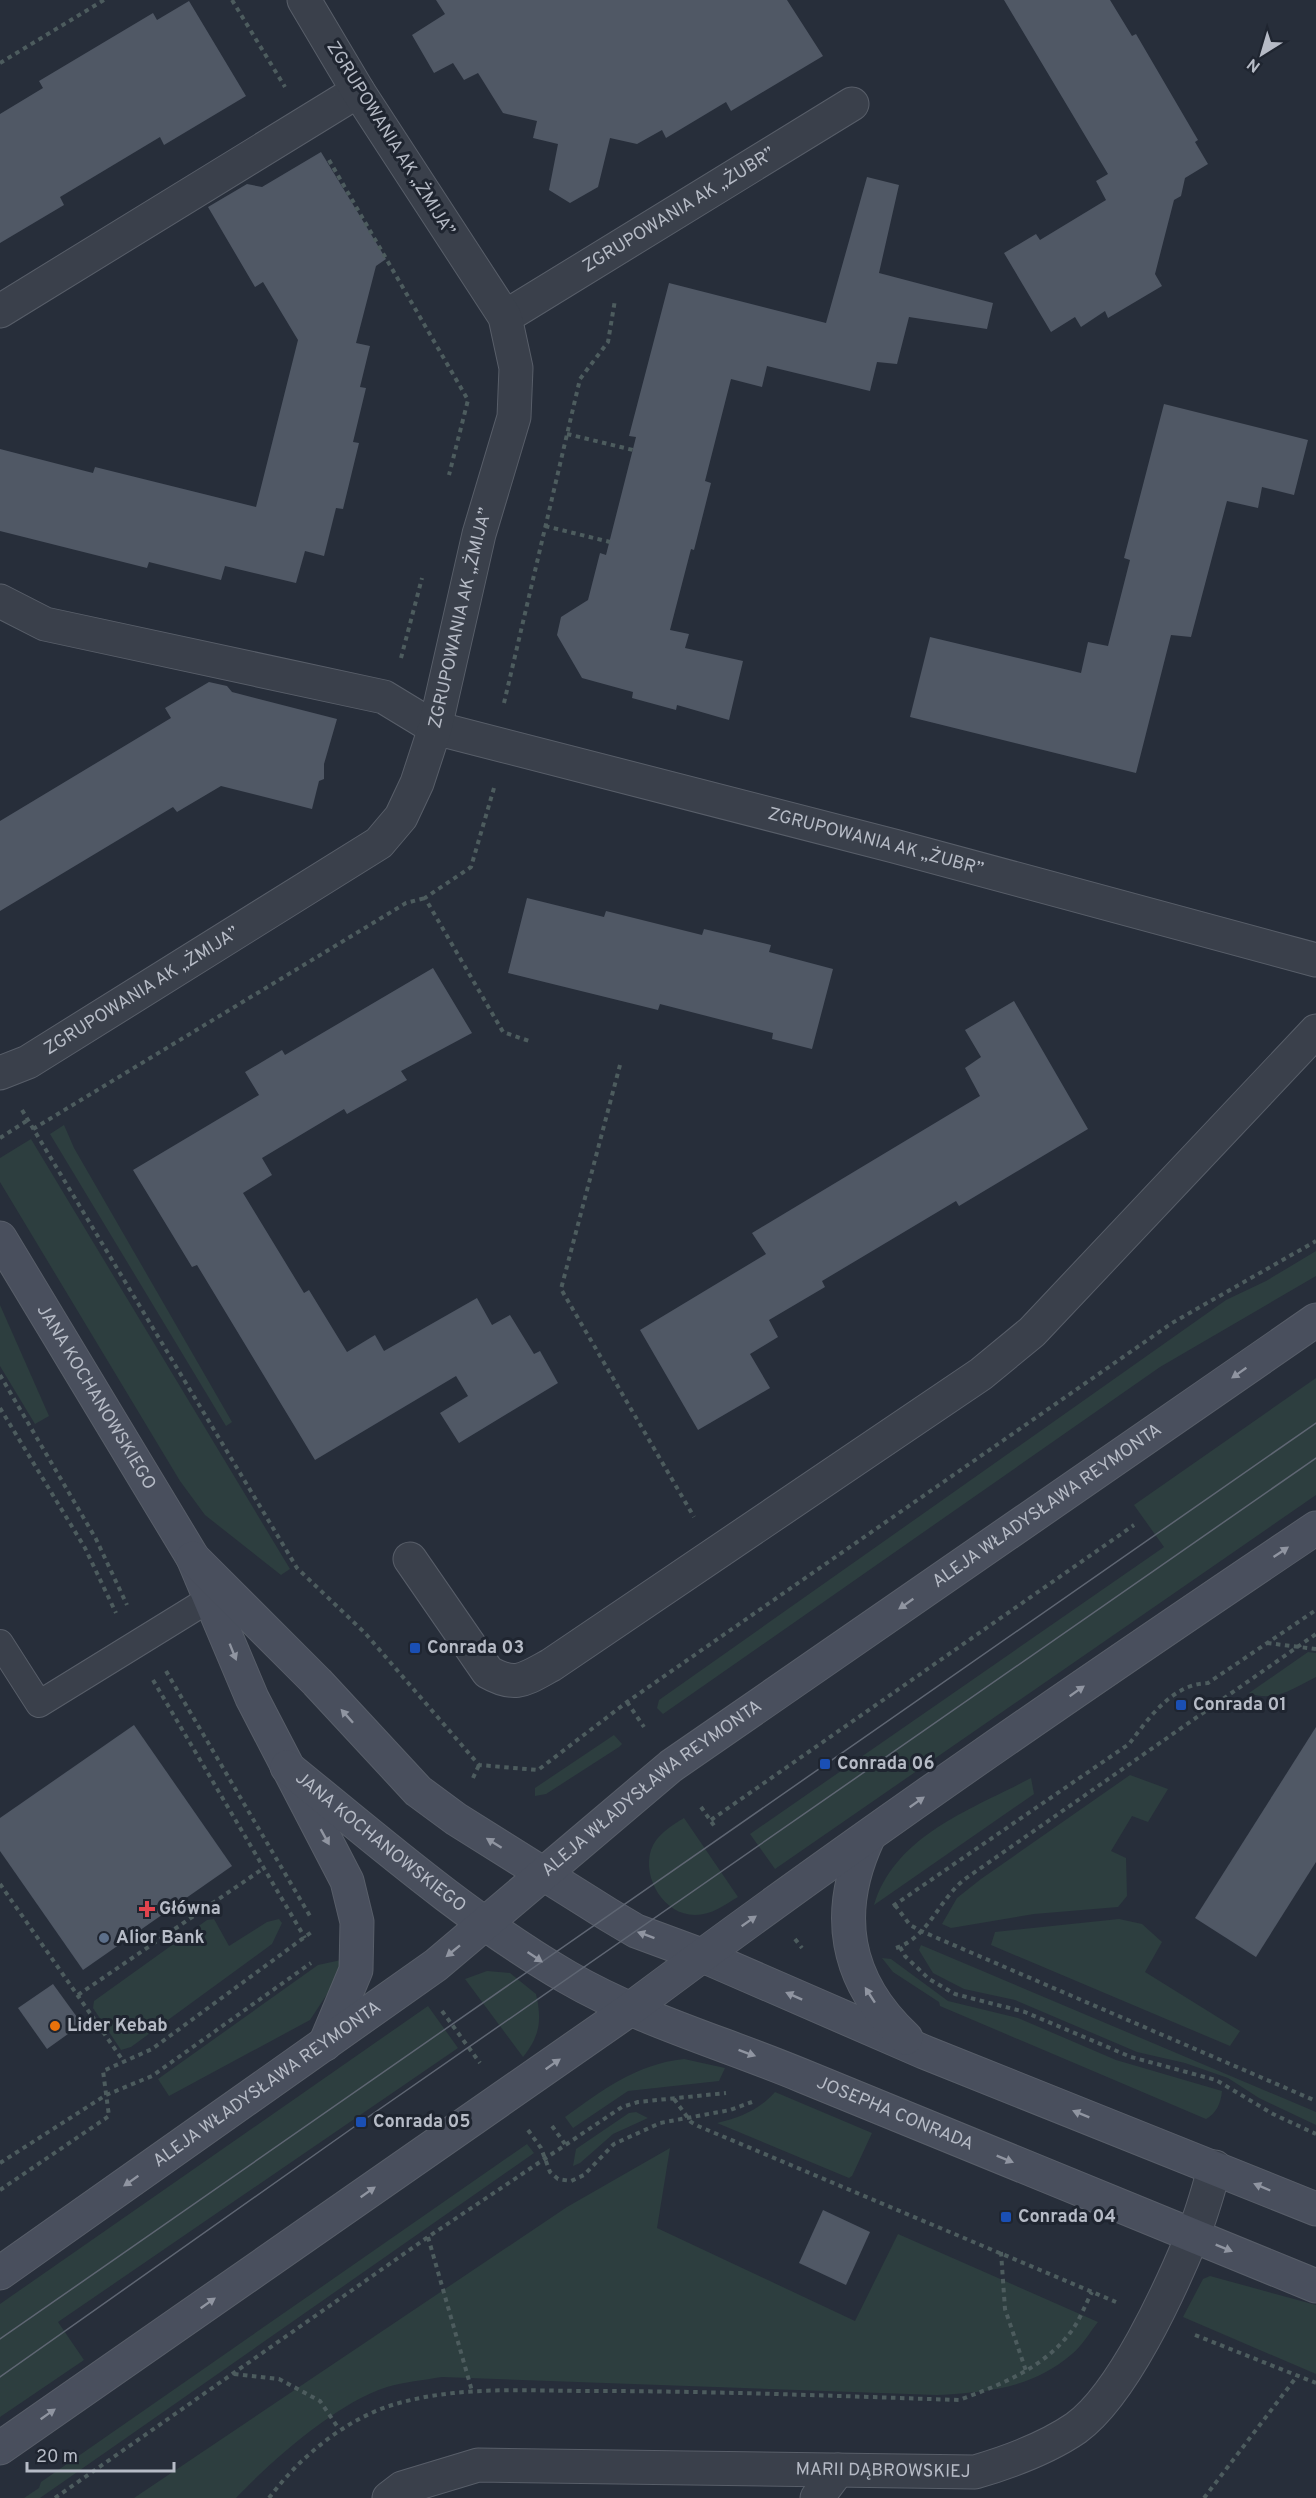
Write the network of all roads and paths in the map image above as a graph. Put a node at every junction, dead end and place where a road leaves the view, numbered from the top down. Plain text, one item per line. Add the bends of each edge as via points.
1 (104, 0) edge
2 (232, 0) edge
3 (303, 0) edge
4 (0, 63) edge
5 (358, 90) junction
6 (852, 104) dead end
7 (306, 123) junction
8 (623, 245) junction
9 (0, 311) edge
10 (505, 317) junction
11 (567, 434) junction
12 (633, 450) dead end
13 (447, 480) dead end
14 (545, 526) junction
15 (610, 542) dead end
16 (424, 572) dead end
17 (0, 601) edge
18 (384, 697) junction
19 (435, 728) junction
20 (495, 744) junction
21 (424, 898) junction
22 (1316, 960) edge
23 (1316, 1031) edge
24 (529, 1041) dead end
25 (620, 1065) dead end
26 (0, 1072) edge
27 (17, 1102) dead end
28 (28, 1120) junction
29 (33, 1129) junction
30 (0, 1138) edge
31 (0, 1238) edge
32 (1316, 1241) edge
33 (1316, 1320) edge
34 (1134, 1525) dead end
35 (1316, 1528) edge
36 (716, 1554) junction
37 (193, 1558) junction
38 (410, 1559) dead end
39 (211, 1598) junction
40 (1316, 1610) edge
41 (1316, 1634) edge
42 (0, 1643) edge
43 (1267, 1643) junction
44 (1297, 1647) junction
45 (1316, 1649) edge
46 (627, 1702) junction
47 (644, 1727) dead end
48 (288, 1767) junction
49 (701, 1806) dead end
50 (711, 1820) junction
51 (716, 1827) dead end
52 (869, 1836) junction
53 (264, 1868) dead end
54 (544, 1874) junction
55 (0, 1884) edge
56 (895, 1905) junction
57 (886, 1910) dead end
58 (486, 1924) junction
59 (317, 1929) dead end
60 (921, 1931) junction
61 (900, 1947) junction
62 (887, 1950) dead end
63 (701, 1954) junction
64 (318, 1959) dead end
65 (78, 1995) junction
66 (629, 2010) junction
67 (445, 2014) dead end
68 (325, 2044) junction
69 (924, 2052) junction
70 (475, 2057) dead end
71 (124, 2062) junction
72 (733, 2089) dead end
73 (106, 2095) junction
74 (758, 2097) dead end
75 (673, 2098) junction
76 (1316, 2101) edge
77 (687, 2117) junction
78 (552, 2126) dead end
79 (1316, 2134) edge
80 (534, 2138) dead end
81 (565, 2144) junction
82 (544, 2158) junction
83 (0, 2163) edge
84 (1215, 2167) junction
85 (0, 2190) edge
86 (1316, 2210) edge
87 (428, 2236) junction
88 (1193, 2236) junction
89 (1001, 2252) junction
90 (0, 2273) edge
91 (1316, 2286) edge
92 (1092, 2292) junction
93 (1154, 2318) junction
94 (1026, 2371) junction
95 (234, 2374) junction
96 (1298, 2375) junction
97 (1316, 2382) edge
98 (472, 2391) junction
99 (339, 2429) junction
100 (0, 2448) edge
101 (838, 2470) junction
102 (55, 2498) edge
103 (269, 2498) edge
104 (389, 2498) edge
105 (817, 2498) edge
106 (1204, 2498) edge

1 - 4 path
2 - 7 path
3 - 5 street, ZGRUPOWANIA AK „ŻMIJA”
5 - 7 street
5 - 10 street, ZGRUPOWANIA AK „ŻMIJA”
6 - 8 street, ZGRUPOWANIA AK „ŻUBR”
7 - 9 street
7 - 13 path via 390,260 468,399
8 - 10 street, ZGRUPOWANIA AK „ŻUBR”
8 - 11 path via 608,342 580,379
10 - 19 street, ZGRUPOWANIA AK „ŻMIJA” via 516,368 514,417 479,534
11 - 12 path
11 - 14 path
14 - 15 path
14 - 20 path
16 - 18 path via 397,676
17 - 18 street, ZGRUPOWANIA AK „ŻUBR” via 45,624
18 - 19 street, ZGRUPOWANIA AK „ŻUBR”
19 - 20 street, ZGRUPOWANIA AK „ŻUBR”
19 - 26 street, ZGRUPOWANIA AK „ŻMIJA” via 401,817 379,843 28,1062
20 - 21 path via 495,781 471,867
20 - 22 street, ZGRUPOWANIA AK „ŻUBR”
21 - 24 path via 503,1032
21 - 29 path via 406,903
23 - 36 street via 1024,1339 981,1374
25 - 36 path via 561,1289
27 - 28 path
28 - 29 path
28 - 30 path
29 - 46 path via 297,1568 365,1634 479,1765 538,1770
31 - 37 street, JANA KOCHANOWSKIEGO
32 - 46 path via 1172,1323
33 -> 54 street, ALEJA WŁADYSŁAWA REYMONTA via 671,1766
34 - 50 path
52 -> 35 street
36 - 38 street via 521,1681 504,1681 488,1672
37 - 39 street, JANA KOCHANOWSKIEGO
54 -> 37 street, JANA KOCHANOWSKIEGO via 418,1791 317,1682
39 - 42 lane via 39,1704
39 -> 48 street, JANA KOCHANOWSKIEGO via 252,1698
40 - 43 path
41 - 44 path
43 - 44 path
43 - 56 path via 1208,1683 1192,1683 1157,1708 1129,1744
44 - 45 path
44 - 60 path via 965,1879
46 - 47 path
48 - 58 street, JANA KOCHANOWSKIEGO
48 -> 68 street via 339,1862 357,1922 356,1970
49 - 50 path
50 - 51 path
63 -> 52 street
69 -> 52 street via 883,2015 865,1988 852,1954 849,1895 855,1864
53 - 65 path
54 - 58 street, ALEJA WŁADYSŁAWA REYMONTA
63 -> 54 street via 636,1931
55 - 65 path
56 - 57 path
56 - 60 path via 910,1925
58 -> 66 street, JOSEPHA CONRADA via 543,1962
58 -> 68 street, ALEJA WŁADYSŁAWA REYMONTA
59 - 71 path via 152,2049
60 - 61 path
60 - 76 path
61 - 62 path
61 - 79 path via 929,1978 954,1994 1025,2012 1131,2057 1216,2080 1263,2109
63 - 66 street
69 -> 63 street
64 - 73 path via 152,2076
65 - 71 path
66 -> 88 street, JOSEPHA CONRADA via 774,2064
100 -> 66 street
67 - 70 path
68 -> 90 street, ALEJA WŁADYSŁAWA REYMONTA
84 -> 69 street
71 - 73 path via 103,2071
72 - 75 path
73 - 83 path
73 - 85 path via 109,2116
74 - 77 path via 730,2110
75 - 77 path
75 - 81 path via 630,2103
77 - 82 path via 660,2122 614,2144 584,2175 571,2181 553,2175
77 - 89 path via 698,2126
78 - 81 path
80 - 82 path
81 - 82 path
82 - 87 path
86 -> 84 street
84 - 88 street, MARII DĄBROWSKIEJ
87 - 95 path
87 - 98 path
88 -> 91 street, JOSEPHA CONRADA
88 - 93 street, MARII DĄBROWSKIEJ
89 - 92 path
89 - 94 path via 1005,2309
92 - 93 path
92 - 94 path via 1071,2333
93 - 96 path
93 - 101 street, MARII DĄBROWSKIEJ via 1102,2400 1076,2428 1046,2444 975,2472
94 - 98 path via 959,2400 683,2391
95 - 99 path via 279,2379 320,2401
95 - 102 path
96 - 97 path
96 - 106 path
98 - 99 path via 389,2406
99 - 103 path
101 - 104 street, MARII DĄBROWSKIEJ via 478,2465 402,2488
101 - 105 street

